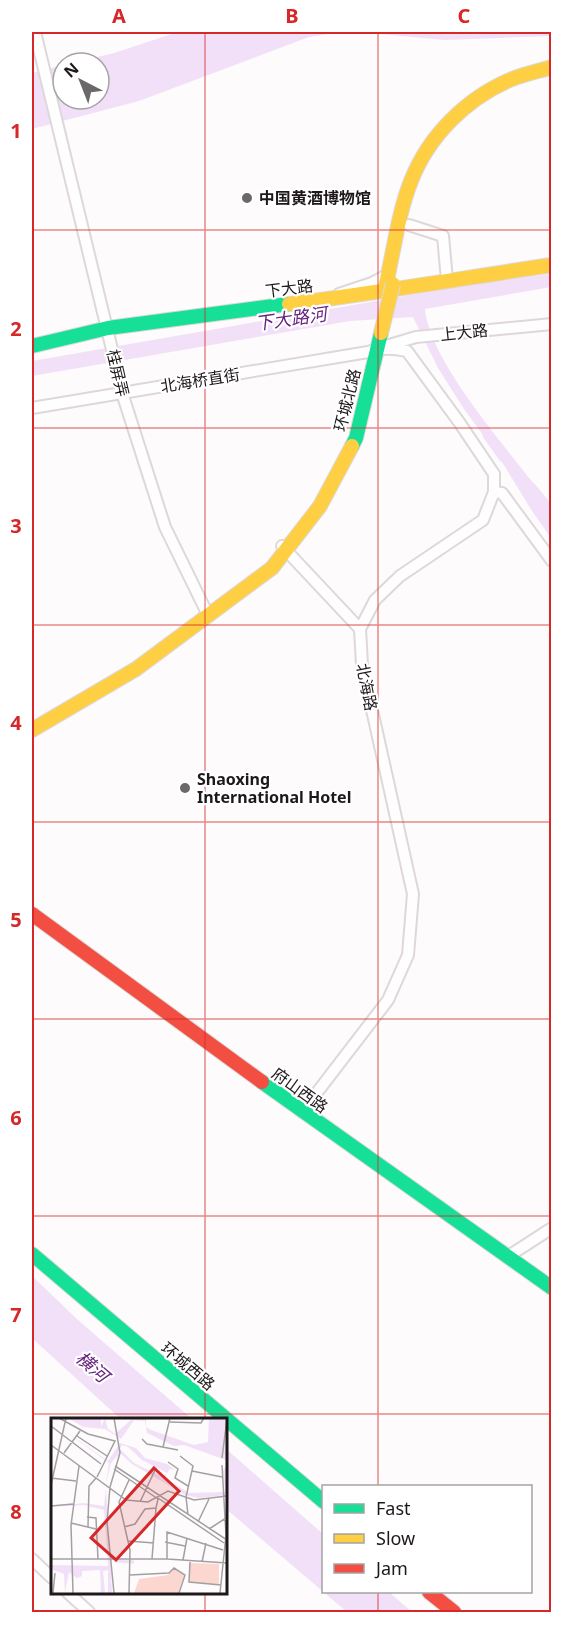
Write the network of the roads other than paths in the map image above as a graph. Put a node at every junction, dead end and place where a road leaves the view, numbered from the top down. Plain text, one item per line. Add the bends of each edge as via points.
1 (35, 32) edge
2 (552, 67) edge
3 (552, 73) edge
4 (409, 225) junction
5 (552, 265) edge
6 (389, 280) junction
7 (447, 280) junction
8 (332, 300) junction
9 (552, 324) edge
10 (108, 328) junction
11 (32, 346) edge
12 (373, 350) junction
13 (123, 392) junction
14 (32, 408) edge
15 (494, 492) junction
16 (283, 548) junction
17 (552, 561) edge
18 (206, 612) junction
19 (360, 629) junction
20 (32, 720) edge
21 (32, 730) edge
22 (32, 914) edge
23 (302, 1112) junction
24 (552, 1228) edge
25 (32, 1254) edge
26 (507, 1257) junction
27 (552, 1288) edge
28 (225, 1418) edge
29 (226, 1419) edge
30 (322, 1500) edge
31 (32, 1559) edge
32 (51, 1577) edge
33 (68, 1593) edge
34 (430, 1593) edge
35 (89, 1612) edge
36 (454, 1612) edge

1 - 10 street, 桂屏弄
2 - 6 main road, 环城北路 via 512,79 475,99 421,156 410,183
3 - 4 main road, 环城北路 via 515,84 478,104 445,135 418,188
4 - 6 main road, 环城北路
4 - 7 street via 443,236
5 - 7 main road, 下大路
6 - 8 street via 340,294
6 - 12 main road, 环城北路, bridge
7 - 8 main road, 下大路
8 - 10 main road, 下大路
9 - 12 street, 上大路 via 416,337
10 - 11 main road, 下大路
10 - 13 street, 桂屏弄
12 - 13 street, 北海桥直街
12 - 15 street via 407,351 494,474
12 - 16 main road, 环城北路 via 356,438 320,506
13 - 14 street, 北海桥直街
13 - 18 street, 桂屏弄 via 165,526
15 - 17 street via 502,493
15 - 19 street via 483,520 400,576 375,600
16 - 18 main road, 环城北路 via 272,567
16 - 19 street
18 - 20 main road, 环城北路
18 - 21 main road, 环城北路 via 136,669
19 - 23 street, 北海路 via 362,665 413,894 408,955 388,1000
22 - 23 main road, 府山西路
23 - 26 main road, 府山西路
24 - 26 street
25 - 28 main road, 环城西路
26 - 27 main road, 府山西路
29 - 30 main road, 环城西路
31 - 32 street
33 - 35 street
34 - 36 main road

